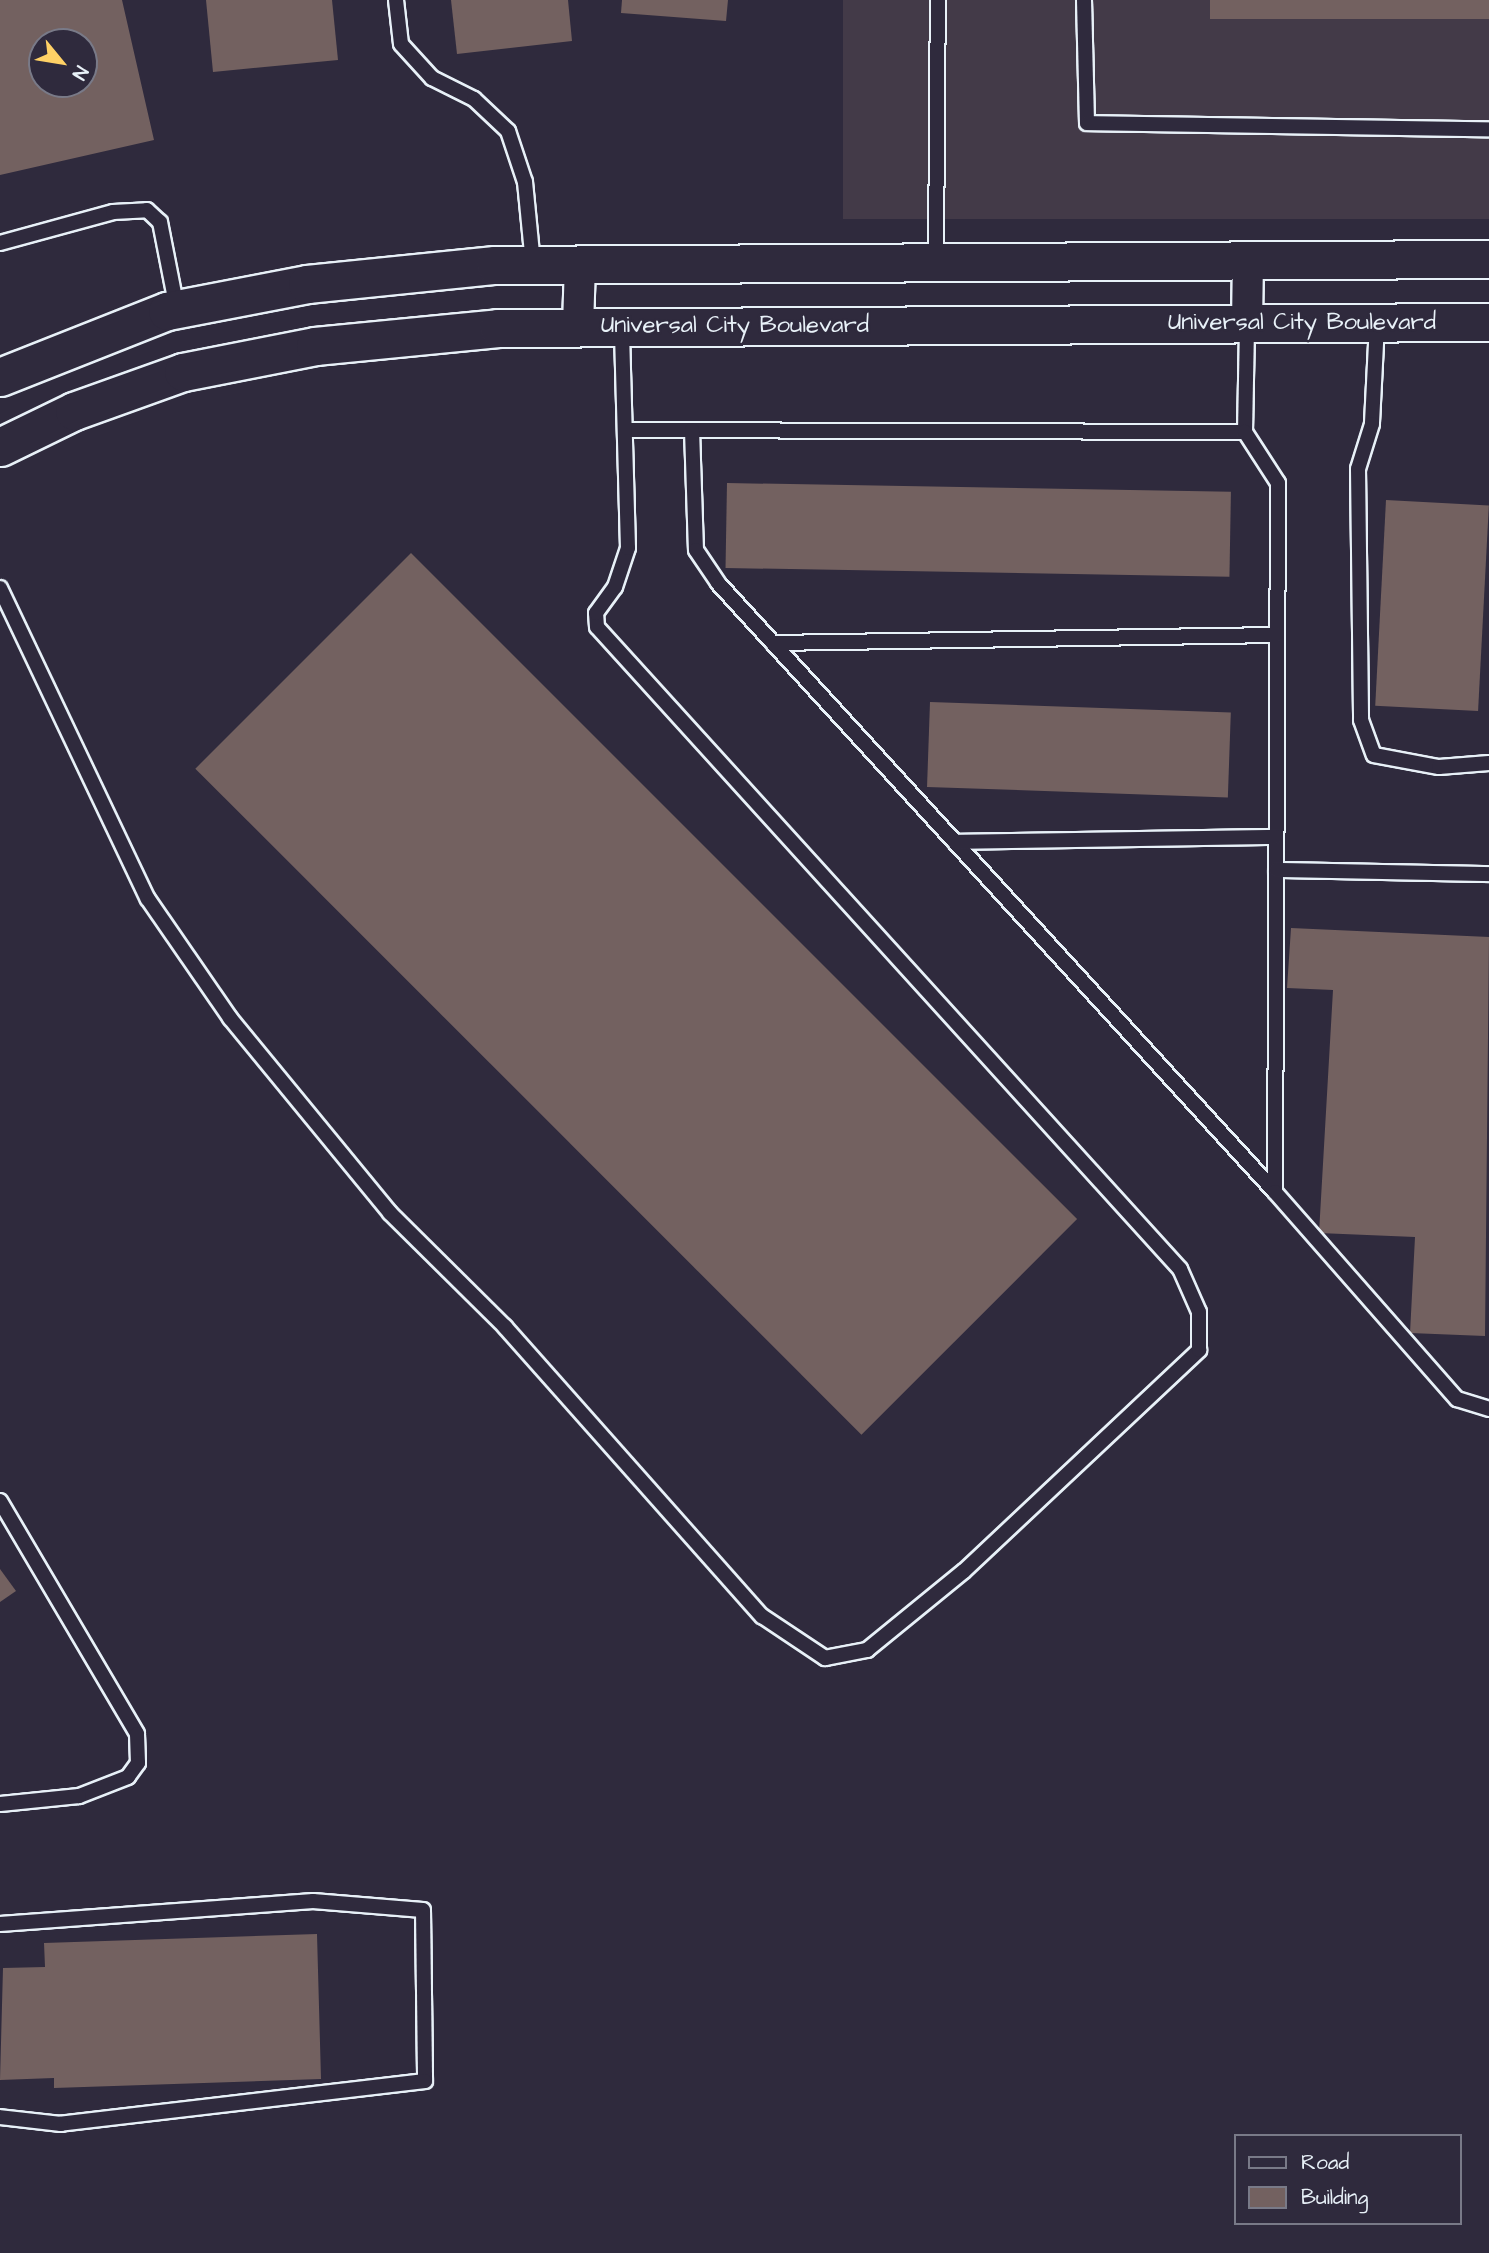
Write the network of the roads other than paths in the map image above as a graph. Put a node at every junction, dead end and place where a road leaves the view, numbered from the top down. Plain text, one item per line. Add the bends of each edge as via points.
1 (396, 0) edge
2 (938, 0) edge
3 (1084, 0) edge
4 (1489, 129) edge
5 (0, 243) edge
6 (1489, 260) edge
7 (1248, 261) junction
8 (936, 262) junction
9 (580, 264) junction
10 (533, 265) junction
11 (177, 309) junction
12 (1489, 322) edge
13 (1247, 323) junction
14 (1377, 323) junction
15 (579, 327) junction
16 (622, 327) junction
17 (0, 377) edge
18 (626, 430) junction
19 (692, 430) junction
20 (1245, 432) junction
21 (0, 447) edge
22 (0, 587) edge
23 (1277, 635) junction
24 (773, 643) junction
25 (1489, 763) edge
26 (1276, 836) junction
27 (955, 842) junction
28 (1276, 870) junction
29 (1489, 874) edge
30 (1275, 1192) junction
31 (1489, 1409) edge
32 (0, 1501) edge
33 (0, 1804) edge
34 (0, 1924) edge
35 (0, 2117) edge

1 - 10 lane via 401,44 432,78 474,99 508,131 525,182
2 - 8 lane
3 - 4 lane via 1087,123
5 - 11 lane via 113,212 147,210 160,222
6 - 7 street
7 - 8 street
7 - 13 street
8 - 9 street
9 - 10 street
9 - 15 street
10 - 11 street via 307,284
11 - 17 street
12 - 14 street, Universal City Boulevard
13 - 14 street, Universal City Boulevard
13 - 16 street, Universal City Boulevard
13 - 20 lane
14 - 25 lane via 1372,424 1358,469 1361,720 1374,755 1439,767
15 - 16 street, Universal City Boulevard
15 - 21 street, Universal City Boulevard via 498,328 315,346 183,372 74,411
16 - 18 lane
18 - 19 lane
18 - 22 lane via 628,548 615,587 596,613 597,627 1180,1269 1199,1312 1199,1350 964,1571 867,1650 825,1658 762,1616 505,1327 390,1213 230,1018 148,899
19 - 20 lane
19 - 24 lane via 696,550
20 - 23 lane via 1278,483
23 - 24 lane
23 - 26 lane
24 - 27 lane
26 - 27 lane
26 - 28 lane
27 - 30 lane
28 - 29 lane
28 - 30 lane
30 - 31 lane via 1457,1399
32 - 33 lane via 137,1734 138,1763 128,1777 79,1796
34 - 35 lane via 313,1900 423,1910 425,2081 61,2124

